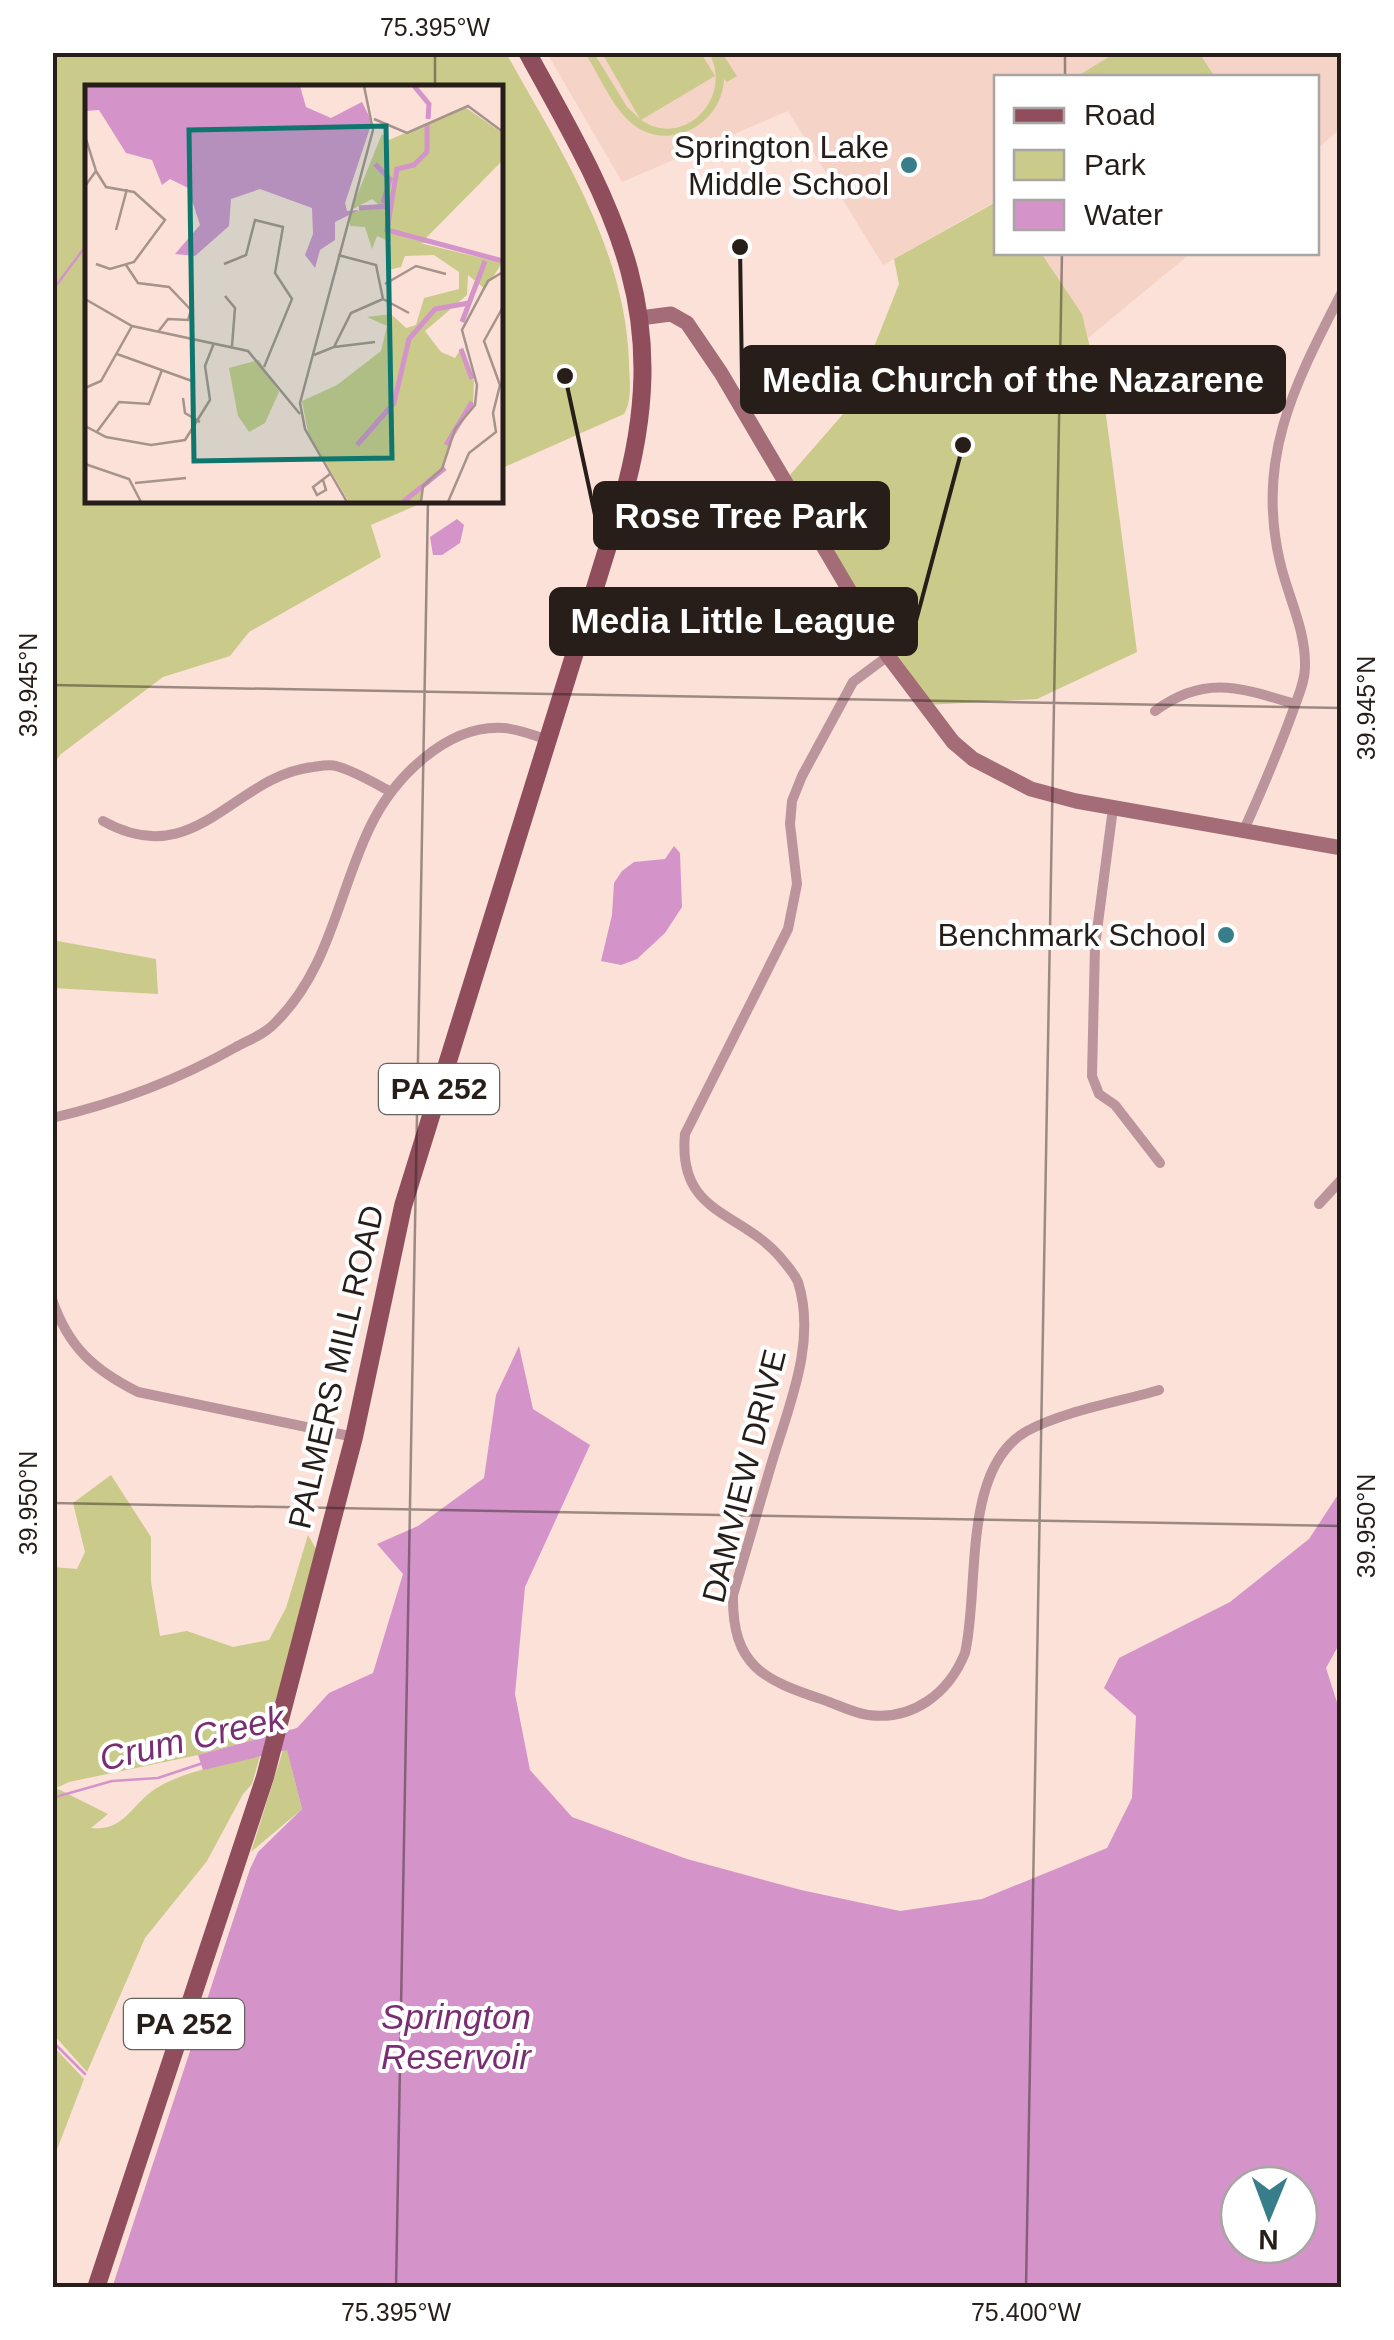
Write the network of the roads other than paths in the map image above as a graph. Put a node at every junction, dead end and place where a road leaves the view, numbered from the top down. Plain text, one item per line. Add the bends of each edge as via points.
1 (526, 52) edge
2 (1342, 292) edge
3 (640, 318) junction
4 (888, 656) junction
5 (1295, 704) junction
6 (1155, 710) dead end
7 (548, 740) junction
8 (391, 792) junction
9 (1113, 808) junction
10 (103, 821) dead end
11 (1242, 832) junction
12 (1342, 848) edge
13 (52, 1118) edge
14 (1160, 1162) dead end
15 (1342, 1179) edge
16 (1319, 1204) dead end
17 (52, 1299) edge
18 (1160, 1390) dead end
19 (354, 1437) junction
20 (99, 2279) edge

1 - 3 main road, PA 252 via 610,211
2 - 5 street via 1278,434 1274,522 1306,668
3 - 4 main road via 671,314 687,323
3 - 7 main road, PALMERS MILL ROAD / PA 252 via 644,401 629,476
4 - 9 main road via 973,759 1031,788
4 - 18 street, DAMVIEW DRIVE via 853,682 802,776 792,801 797,884 788,929 685,1134 682,1160 690,1183 704,1203 770,1242 797,1279 804,1319 800,1370 733,1595 733,1627 742,1648 764,1676 867,1715 898,1715 936,1697 965,1653 980,1516 988,1478 1004,1450 1026,1432
5 - 6 street via 1226,686 1201,687
5 - 11 street
7 - 8 street via 504,728 460,736 424,758
7 - 19 main road, PALMERS MILL ROAD / PA 252 via 403,1206
8 - 10 street via 333,765 301,768 268,780 188,832 146,836
8 - 13 street via 370,826 325,948 273,1026 178,1078
9 - 11 main road
9 - 14 street via 1095,946 1092,1076 1099,1094
11 - 12 main road
15 - 16 street
17 - 19 street via 86,1360 143,1394
19 - 20 main road, PALMERS MILL ROAD / PA 252 via 265,1777

